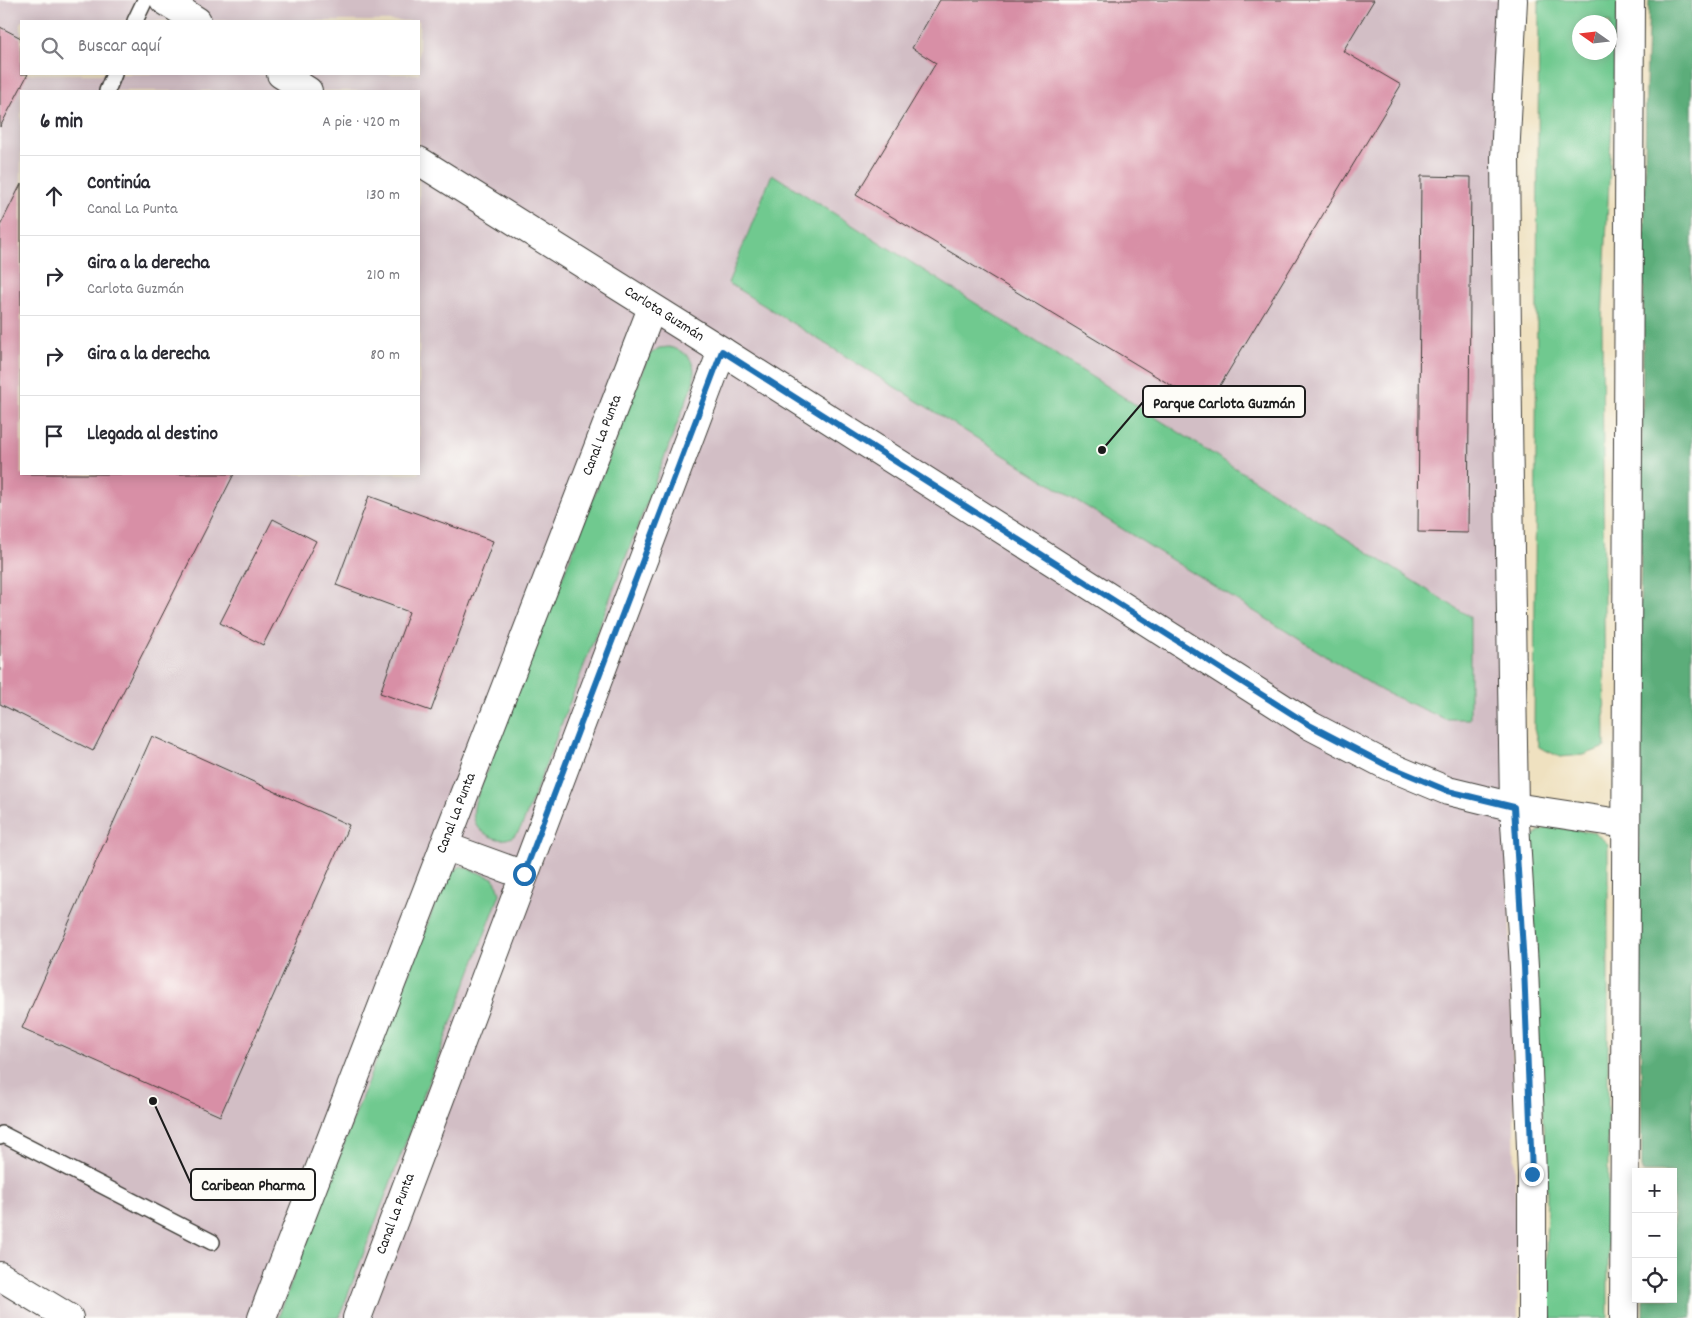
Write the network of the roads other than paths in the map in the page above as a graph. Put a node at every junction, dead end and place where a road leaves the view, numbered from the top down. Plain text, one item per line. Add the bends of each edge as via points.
1 (145, 0) edge
2 (164, 0) edge
3 (1513, 0) edge
4 (1630, 0) edge
5 (135, 20) edge
6 (195, 20) edge
7 (114, 75) edge
8 (283, 75) edge
9 (106, 90) edge
10 (306, 90) edge
11 (420, 162) edge
12 (652, 308) junction
13 (722, 351) junction
14 (1514, 807) junction
15 (1626, 824) junction
16 (444, 846) junction
17 (524, 874) junction
18 (0, 1137) edge
19 (212, 1242) dead end
20 (0, 1276) edge
21 (69, 1318) edge
22 (262, 1318) edge
23 (357, 1318) edge
24 (1532, 1318) edge
25 (1624, 1318) edge

1 - 5 lane
2 - 6 street
3 - 14 street via 1505,158
4 - 15 street
7 - 9 lane
8 - 10 street
11 - 12 street, Carlota Guzmán
12 - 13 street, Carlota Guzmán
12 - 16 street, Canal La Punta
13 - 14 street, Carlota Guzmán via 1311,726 1386,765 1448,791
13 - 17 street, Canal La Punta
14 - 15 street, Carlota Guzmán
14 - 24 street via 1532,1174
15 - 25 street
16 - 17 street
16 - 22 street, Canal La Punta
17 - 23 street, Canal La Punta
18 - 19 lane via 2,1134
20 - 21 street

